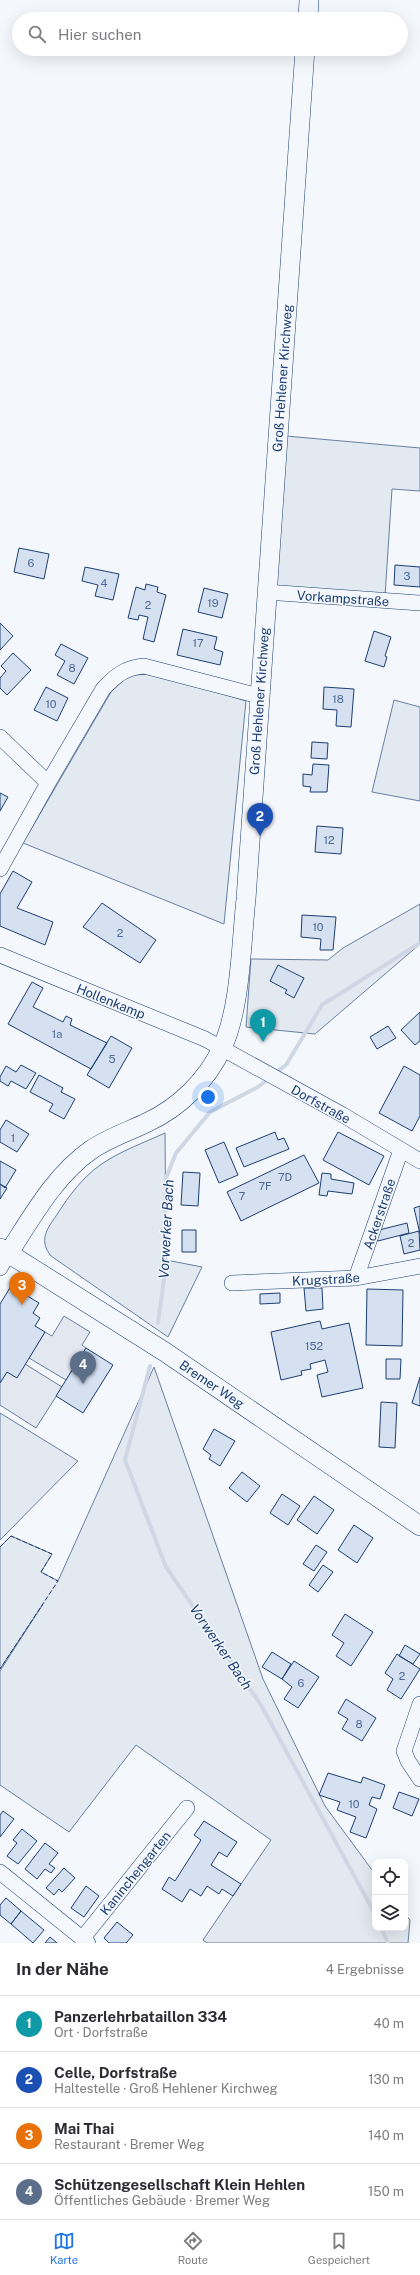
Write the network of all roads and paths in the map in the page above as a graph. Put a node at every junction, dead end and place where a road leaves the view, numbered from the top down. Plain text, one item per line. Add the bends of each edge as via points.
1 (309, 0) edge
2 (308, 12) edge
3 (304, 56) edge
4 (266, 592) junction
5 (420, 603) edge
6 (259, 696) junction
7 (0, 737) edge
8 (48, 783) junction
9 (0, 869) edge
10 (0, 955) edge
11 (222, 1048) junction
12 (401, 1150) junction
13 (420, 1161) edge
14 (3, 1257) edge
15 (420, 1266) edge
16 (356, 1278) junction
17 (232, 1283) dead end
18 (420, 1526) edge
19 (420, 1704) edge
20 (420, 1778) edge
21 (187, 1808) dead end
22 (1, 1874) edge
23 (85, 1941) edge

1 - 2 main road
3 - 4 main road, Groß Hehlener Kirchweg
4 - 5 street, Vorkampstraße
4 - 6 main road, Groß Hehlener Kirchweg
6 - 8 street via 144,666 129,668 114,676 103,689
6 - 11 main road, Groß Hehlener Kirchweg via 241,950 234,1007
7 - 8 street
8 - 9 street
10 - 11 street, Hollenkamp via 206,1039
11 - 12 street, Dorfstraße
11 - 14 main road, Groß Hehlener Kirchweg via 200,1082 167,1112 91,1150 71,1168 36,1210
12 - 13 street, Dorfstraße
12 - 16 street, Ackerstraße
14 - 18 main road, Bremer Weg via 165,1352
15 - 16 street, Krugstraße
16 - 17 street, Krugstraße
19 - 20 street via 404,1750
21 - 23 street, Kaninchengarten
22 - 23 street, Kaninchengarten

